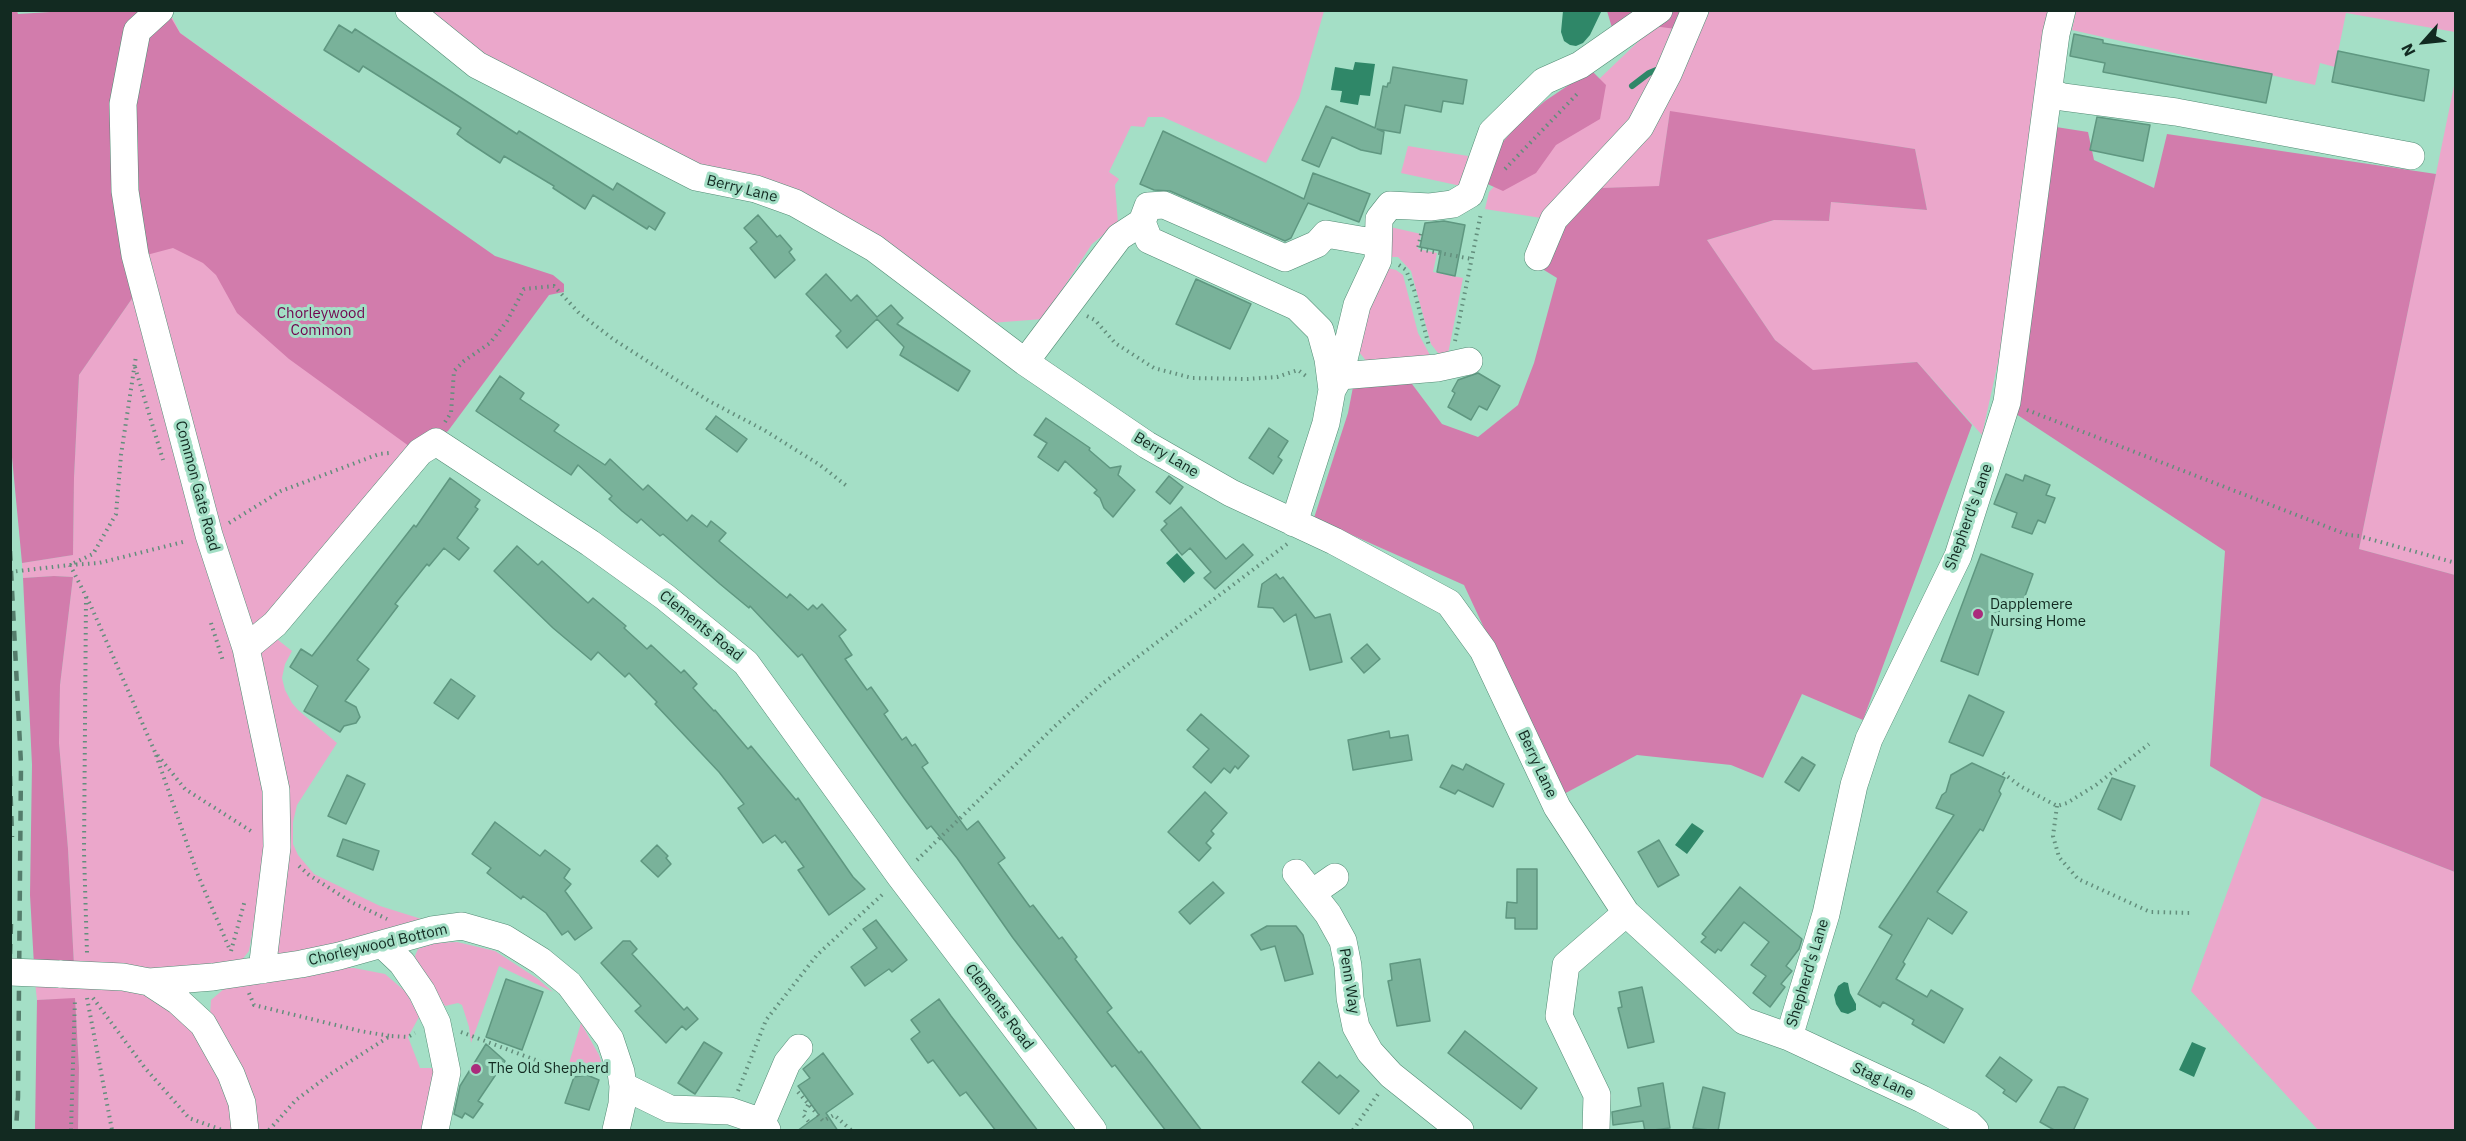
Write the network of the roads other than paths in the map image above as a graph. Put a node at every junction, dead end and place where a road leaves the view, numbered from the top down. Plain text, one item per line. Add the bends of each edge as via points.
1 (160, 10) edge
2 (409, 10) edge
3 (1659, 10) edge
4 (1695, 10) edge
5 (2062, 10) edge
6 (2049, 92) junction
7 (2411, 156) dead end
8 (1142, 222) junction
9 (1378, 252) junction
10 (1538, 257) dead end
11 (1025, 362) junction
12 (1460, 363) road end
13 (1334, 387) junction
14 (1300, 526) junction
15 (234, 655) junction
16 (1335, 877) dead end
17 (1626, 913) junction
18 (383, 945) junction
19 (10, 972) edge
20 (251, 972) junction
21 (213, 977) junction
22 (149, 982) junction
23 (203, 1023) junction
24 (1789, 1037) junction
25 (799, 1048) dead end
26 (622, 1079) junction
27 (670, 1110) junction
28 (617, 1126) edge
29 (764, 1126) edge
30 (245, 1131) edge
31 (435, 1131) edge
32 (1093, 1131) edge
33 (1460, 1131) edge
34 (1596, 1131) edge
35 (1975, 1131) edge

1 - 15 street, Common Gate Road via 137,31 123,104 124,191 194,539
2 - 11 street, Berry Lane via 477,65 696,177 756,189 795,203 874,248
3 - 9 street via 1580,65 1544,81 1492,132 1470,194 1454,204 1390,205 1379,219
4 - 10 street via 1640,127 1554,219
5 - 6 street, Shepherd's Lane
6 - 7 street via 2063,98 2176,112
6 - 24 street, Shepherd's Lane via 2007,402 1958,556 1869,739 1854,785 1826,914
8 - 9 street via 1148,206 1164,205 1285,258 1317,244 1326,234
8 - 11 street via 1119,237
8 - 13 street via 1149,240 1297,307 1320,330
9 - 13 street via 1357,305
11 - 14 street, Berry Lane via 1147,445 1231,493
12 - 13 street
13 - 14 street
14 - 17 street, Berry Lane via 1449,603 1483,650 1557,807
15 - 20 street, Common Gate Road via 276,790 277,847
15 - 32 street, Clements Road via 275,624 428,447 571,529 665,597 746,663 900,876
16 - 33 street, Penn Way via 1304,883 1329,914 1343,941 1356,1027 1370,1052 1391,1075
17 - 24 street, Berry Lane via 1744,1021
17 - 34 street via 1566,965 1559,1016 1597,1095
18 - 20 street, Chorleywood Bottom
18 - 26 street, Chorleywood Bottom via 462,926 504,938 569,984 610,1039
18 - 31 street via 423,992 437,1023 447,1072
19 - 22 street, Chorleywood Bottom, bridge
20 - 21 street, Chorleywood Bottom
21 - 22 street, Chorleywood Bottom
21 - 23 street via 202,996
22 - 23 street
23 - 30 street via 231,1074 242,1103
24 - 35 street, Stag Lane via 1922,1099
25 - 29 street via 787,1063
26 - 27 street
26 - 28 street, Chorleywood Bottom
27 - 28 street
27 - 29 street via 730,1111

